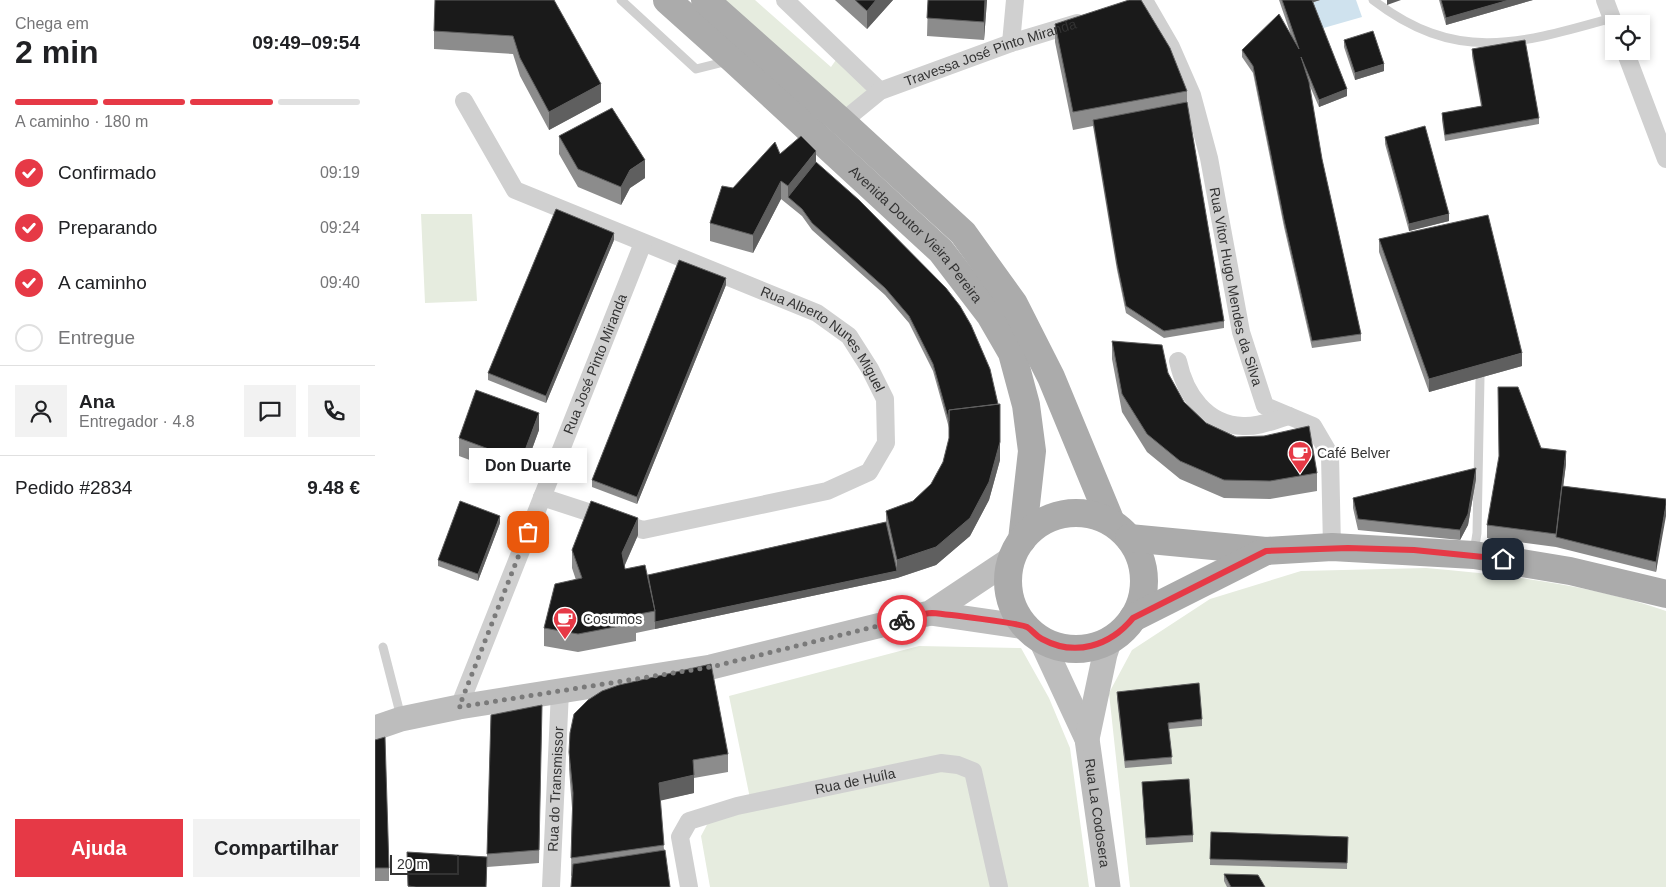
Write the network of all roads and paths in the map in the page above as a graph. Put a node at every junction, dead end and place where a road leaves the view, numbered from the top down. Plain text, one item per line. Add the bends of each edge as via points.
1 (621, 0) edge
2 (667, 0) edge
3 (705, 0) edge
4 (785, 0) edge
5 (1015, 0) edge
6 (1373, 0) edge
7 (1605, 0) edge
8 (1146, 1) edge
9 (1126, 8) edge
10 (1611, 15) edge
11 (1089, 19) edge
12 (1605, 23) edge
13 (1011, 43) junction
14 (734, 60) junction
15 (1628, 60) edge
16 (880, 91) junction
17 (465, 101) dead end
18 (842, 122) junction
19 (1666, 159) edge
20 (643, 243) junction
21 (1178, 361) dead end
22 (1480, 378) edge
23 (1289, 416) junction
24 (542, 497) junction
25 (1120, 530) junction
26 (1332, 547) junction
27 (1017, 549) junction
28 (1266, 551) junction
29 (1473, 555) junction
30 (1666, 594) edge
31 (930, 613) junction
32 (1133, 618) junction
33 (1033, 633) junction
34 (1110, 639) junction
35 (383, 646) dead end
36 (560, 691) junction
37 (459, 707) junction
38 (401, 719) junction
39 (375, 728) edge
40 (1087, 739) junction
41 (551, 887) edge
42 (689, 887) edge
43 (999, 887) edge
44 (1107, 887) edge

1 - 14 lane via 696,68
2 - 14 main road, Avenida Doutor Vieira Pereira
3 - 18 main road, Avenida Doutor Vieira Pereira
4 - 16 street
5 - 13 street
6 - 12 lane via 1387,12 1458,42 1522,41
7 - 10 street
8 - 9 street
8 - 23 street, Rua Vitor Hugo Mendes da Silva via 1192,95 1209,158 1241,332 1265,406
11 - 13 street, Travessa José Pinto Miranda
13 - 16 street, Travessa José Pinto Miranda
14 - 27 main road, Avenida Doutor Vieira Pereira via 941,251 990,315 1011,353 1026,405 1033,451
15 - 19 street
16 - 18 street, Travessa José Pinto Miranda
17 - 20 street, Rua Alberto Nunes Miguel via 515,190
18 - 25 main road, Avenida Doutor Vieira Pereira via 963,233 1013,304 1051,377
20 - 24 street, Rua José Pinto Miranda
20 - 24 street, Rua Alberto Nunes Miguel via 817,313 849,336 885,399 886,443 869,472 827,492 643,530
21 - 23 street via 1182,380 1190,395 1205,412 1224,422 1243,426
22 - 29 lane via 1477,533
23 - 26 street, Rua Vitor Hugo Mendes da Silva via 1313,426 1330,455
24 - 37 street, Rua José Pinto Miranda
25 - 27 main road via 1093,515 1073,513 1054,517 1036,526
25 - 28 main road
25 - 32 main road via 1138,552 1143,568 1141,602
26 - 28 main road
26 - 29 main road
27 - 31 main road
27 - 33 main road via 1008,577 1009,595 1015,612
28 - 32 main road
29 - 30 main road via 1570,572
31 - 33 main road
31 - 36 main road via 711,667
32 - 34 main road
33 - 34 main road via 1057,646 1075,649
33 - 40 main road, Rua La Codosera
34 - 40 main road, Rua La Codosera
35 - 38 lane
36 - 37 main road
36 - 41 street, Rua do Transmissor
37 - 38 main road
38 - 39 main road
40 - 44 main road, Rua La Codosera
42 - 43 street, Rua de Huíla via 681,837 689,821 737,806 941,762 973,771

